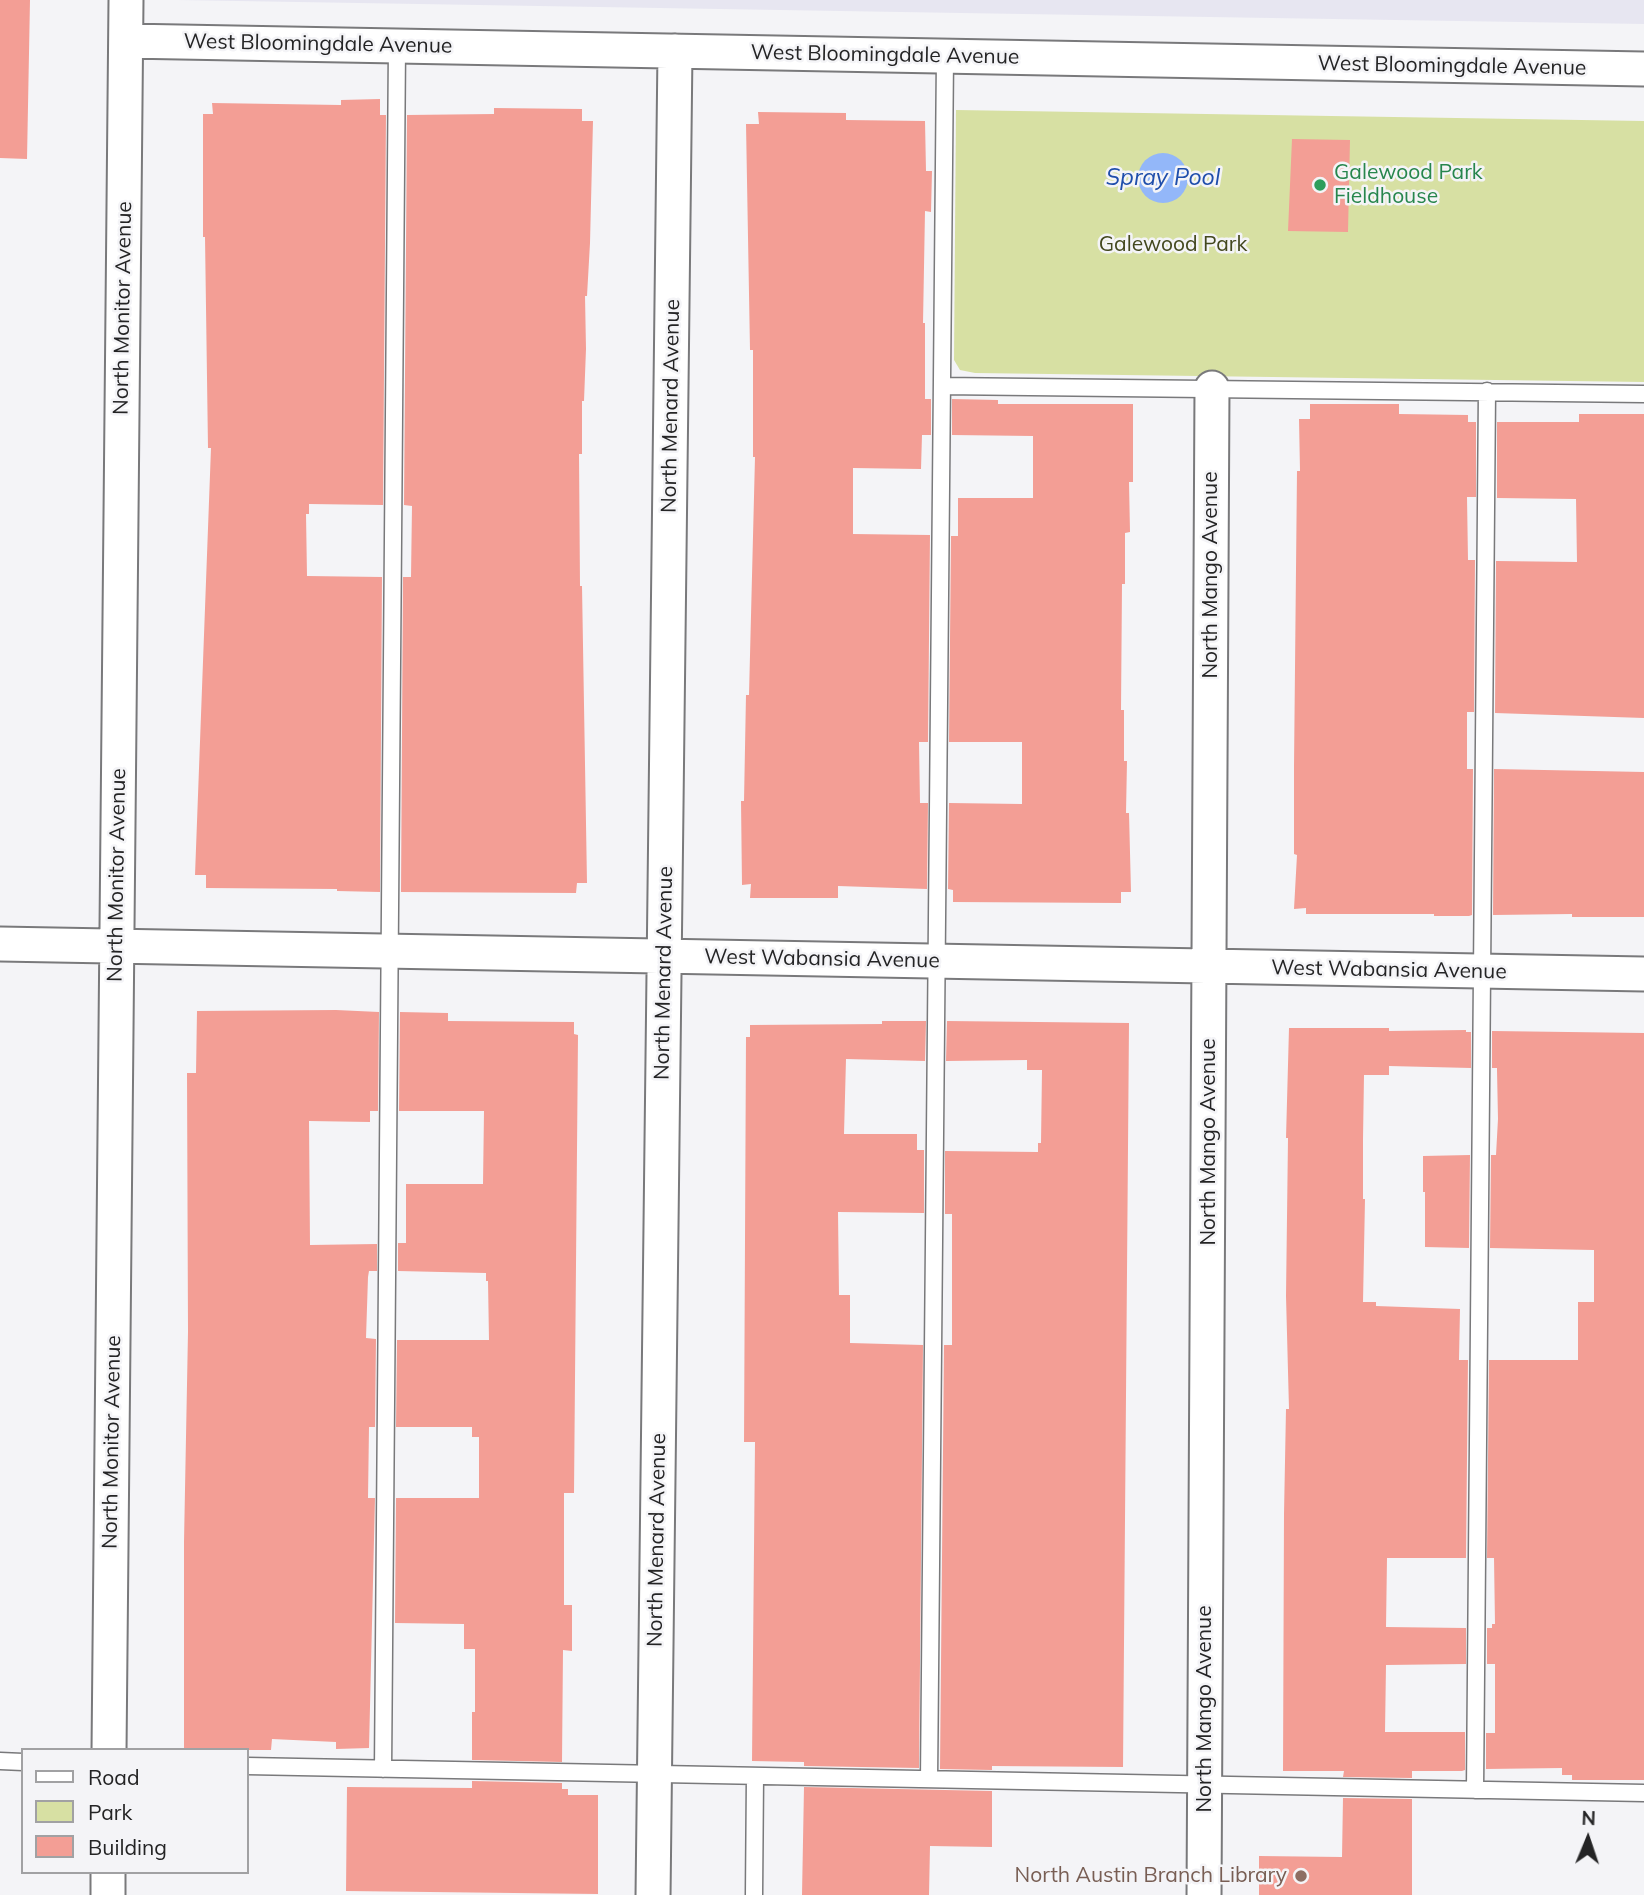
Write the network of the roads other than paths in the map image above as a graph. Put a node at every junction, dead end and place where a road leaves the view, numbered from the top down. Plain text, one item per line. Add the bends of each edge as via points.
1 (126, 0) edge
2 (126, 41) junction
3 (397, 46) junction
4 (675, 51) junction
5 (945, 56) junction
6 (1644, 69) edge
7 (942, 386) junction
8 (1212, 388) junction
9 (1487, 391) junction
10 (1644, 394) edge
11 (0, 944) edge
12 (117, 946) junction
13 (389, 951) junction
14 (664, 956) junction
15 (937, 962) junction
16 (1210, 966) junction
17 (1482, 971) junction
18 (1644, 974) edge
19 (109, 1748) edge
20 (0, 1761) edge
21 (21, 1762) edge
22 (248, 1766) edge
23 (383, 1769) junction
24 (655, 1774) junction
25 (755, 1776) junction
26 (929, 1779) junction
27 (1205, 1785) junction
28 (1475, 1790) junction
29 (1644, 1793) edge
30 (108, 1874) edge
31 (108, 1895) edge
32 (653, 1895) edge
33 (754, 1895) edge
34 (1204, 1895) edge

1 - 2 street, North Monitor Avenue
2 - 3 street, West Bloomingdale Avenue
2 - 12 street, North Monitor Avenue
3 - 4 street, West Bloomingdale Avenue
3 - 13 lane
4 - 5 street, West Bloomingdale Avenue
4 - 14 street, North Menard Avenue
5 - 6 street, West Bloomingdale Avenue
5 - 7 lane
7 - 8 lane
7 - 15 lane
8 - 9 lane
8 - 16 street, North Mango Avenue
9 - 10 lane
9 - 17 lane
11 - 12 street, West Wabansia Avenue
12 - 13 street, West Wabansia Avenue
12 - 19 street, North Monitor Avenue
13 - 14 street, West Wabansia Avenue
13 - 23 lane
14 - 15 street, West Wabansia Avenue
14 - 24 street, North Menard Avenue
15 - 16 street, West Wabansia Avenue
15 - 26 lane
16 - 17 street, West Wabansia Avenue
16 - 27 street, North Mango Avenue
17 - 18 street, West Wabansia Avenue
17 - 28 lane
20 - 21 lane
22 - 23 lane
23 - 24 lane
24 - 25 lane
24 - 32 street, North Menard Avenue
25 - 26 lane
25 - 33 lane
26 - 27 lane
27 - 28 lane
27 - 34 street, North Mango Avenue
28 - 29 lane
30 - 31 street

